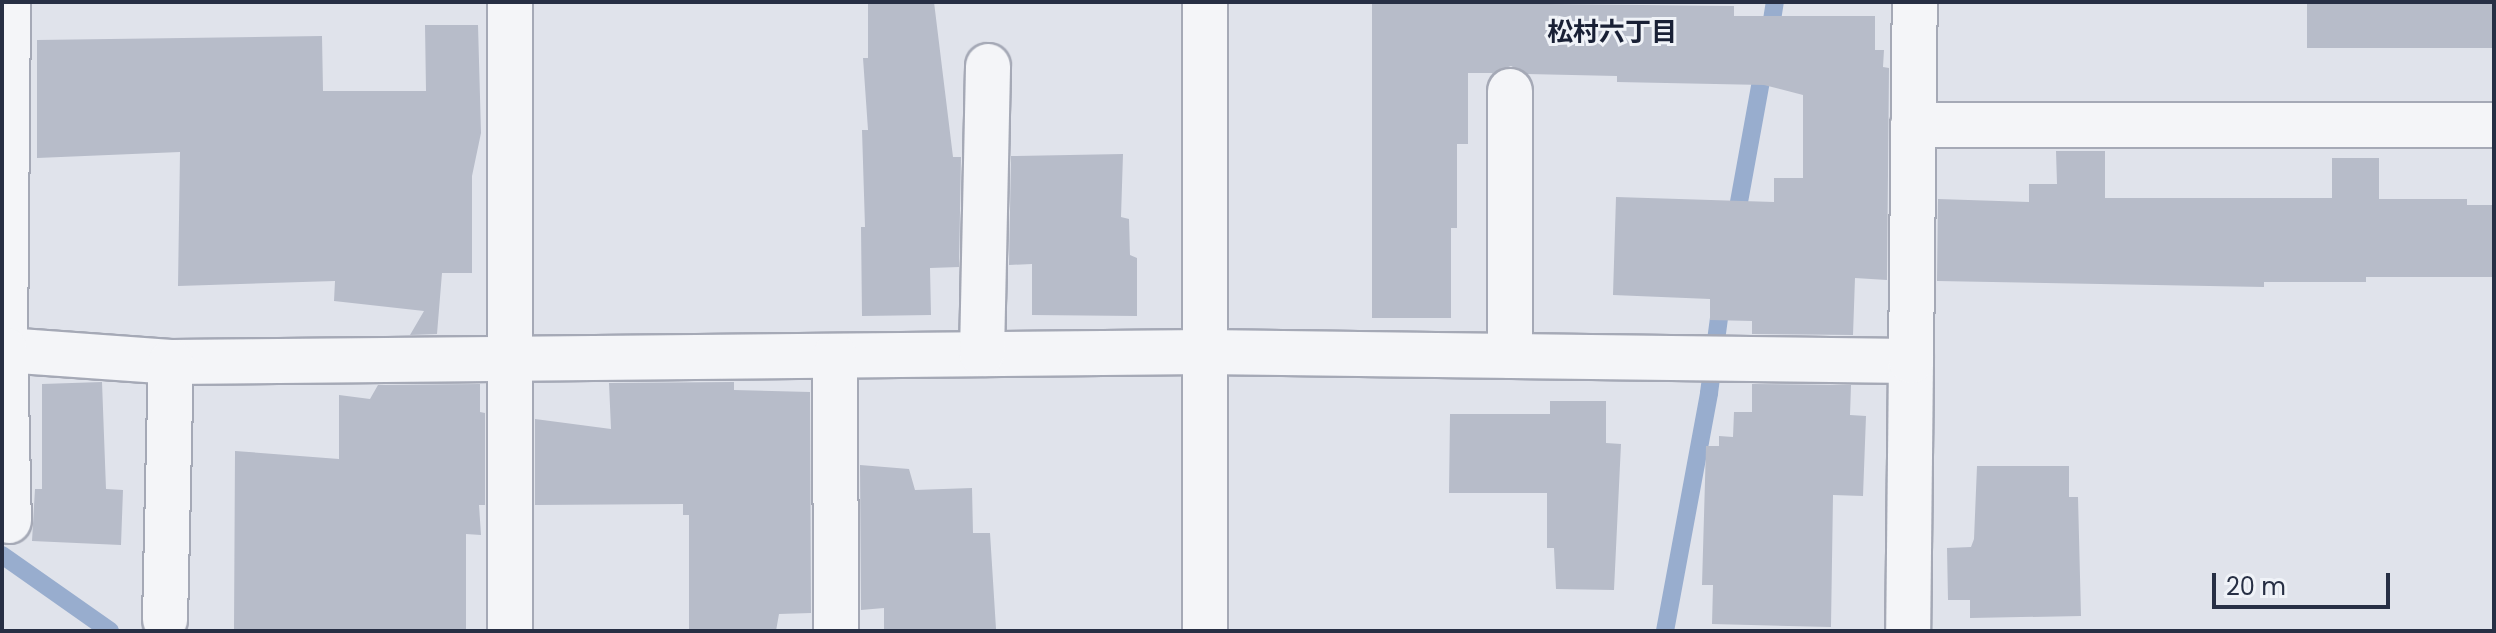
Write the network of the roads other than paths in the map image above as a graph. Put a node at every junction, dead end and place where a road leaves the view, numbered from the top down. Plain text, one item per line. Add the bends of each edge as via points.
1 (8, 2) edge
2 (510, 2) edge
3 (1205, 2) edge
4 (1915, 2) edge
5 (988, 66) dead end
6 (1510, 91) dead end
7 (1913, 125) junction
8 (2494, 125) edge
9 (5, 350) junction
10 (1205, 352) junction
11 (982, 354) junction
12 (835, 356) junction
13 (1510, 356) junction
14 (508, 359) junction
15 (1911, 361) junction
16 (171, 362) junction
17 (9, 521) dead end
18 (165, 620) dead end
19 (510, 631) edge
20 (836, 631) edge
21 (1205, 631) edge
22 (1908, 631) edge

1 - 9 street
2 - 14 street
3 - 10 street
4 - 7 street
5 - 11 street
6 - 13 street
7 - 8 street
7 - 15 street
9 - 16 street
9 - 17 street
10 - 11 street
10 - 13 street
10 - 21 street
11 - 12 street
12 - 14 street
12 - 20 street
13 - 15 street
14 - 16 street
14 - 19 street
15 - 22 street
16 - 18 street

